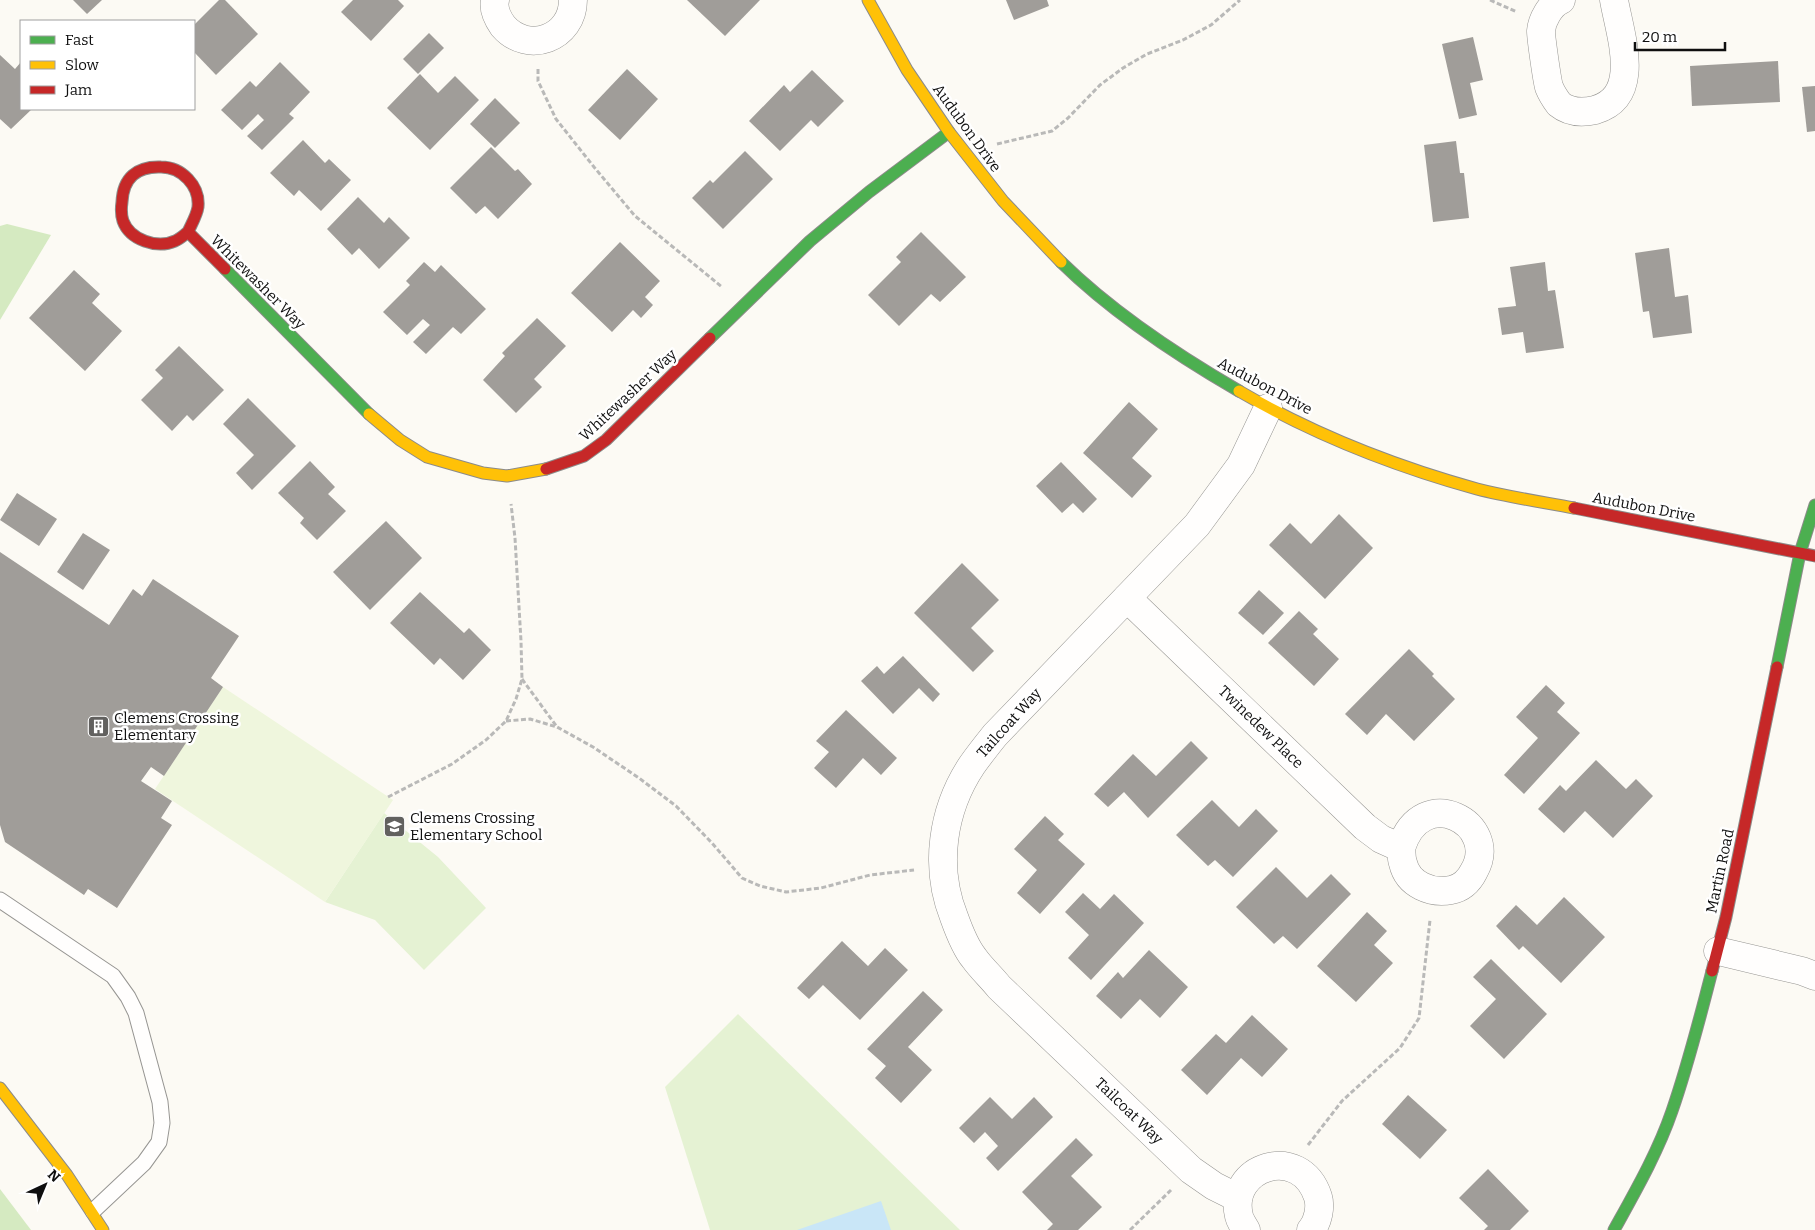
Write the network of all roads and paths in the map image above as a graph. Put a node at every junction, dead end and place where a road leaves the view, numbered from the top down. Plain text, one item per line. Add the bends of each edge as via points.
1 (494, 0) edge
2 (572, 0) edge
3 (868, 0) edge
4 (1240, 0) edge
5 (1560, 0) edge
6 (1614, 0) edge
7 (538, 41) junction
8 (949, 132) junction
9 (188, 232) junction
10 (742, 306) junction
11 (1268, 408) junction
12 (507, 476) junction
13 (1815, 505) edge
14 (1800, 553) junction
15 (1815, 556) edge
16 (1127, 598) junction
17 (522, 679) junction
18 (506, 721) junction
19 (557, 727) junction
20 (388, 797) dead end
21 (1401, 848) junction
22 (942, 868) junction
23 (1427, 889) junction
24 (0, 900) edge
25 (1718, 950) junction
26 (1815, 976) edge
27 (0, 1088) edge
28 (1291, 1167) junction
29 (1191, 1170) junction
30 (1238, 1198) junction
31 (93, 1212) junction
32 (103, 1230) edge
33 (1130, 1230) edge
34 (1246, 1230) edge
35 (1311, 1230) edge
36 (1614, 1230) edge

1 - 7 street via 499,20 510,34
2 - 7 street via 573,9 568,22 551,38
3 - 8 street, Audubon Drive via 907,70
4 - 8 path via 1211,25 1122,68 1052,132 988,146
5 - 6 street via 1545,16 1541,31 1549,87 1558,103 1572,112 1602,108 1616,98 1624,84 1626,66
7 - 10 path via 538,81 556,119 635,216
8 - 10 street, Whitewasher Way via 810,241
8 - 11 street, Audubon Drive via 1003,201 1062,263 1106,302 1154,338
9 - 9 street via 196,220 199,204 196,190 188,177 176,168 160,165 133,173 123,187 119,201 121,218 130,232 145,242 160,244 175,241
9 - 12 street, Whitewasher Way via 370,415 400,440 427,457 483,473
10 - 12 street, Whitewasher Way via 635,413 584,456 564,464
11 - 14 street, Audubon Drive via 1352,447 1478,489
11 - 16 street, Tailcoat Way via 1241,464 1218,497 1197,525
12 - 17 path via 515,538
13 - 14 street, Martin Road
14 - 15 street, Audubon Drive
14 - 25 street, Martin Road
16 - 21 street, Twinedew Place via 1365,827 1381,840
16 - 22 street, Tailcoat Way via 995,735 972,765 949,816
17 - 18 path
17 - 19 path
18 - 19 path via 530,719
18 - 20 path via 452,764
19 - 22 path via 593,747 676,806 742,878 760,886 786,892 821,888 870,875
21 - 23 street via 1403,864 1413,880
21 - 23 street via 1406,834 1416,822 1430,814 1448,814 1462,819 1476,834 1480,850 1478,864 1470,879 1458,888 1442,892
22 - 29 street, Tailcoat Way via 946,898 973,958 999,987
23 - 28 path via 1431,913 1419,1018 1400,1048 1342,1101
24 - 31 lane via 113,976 136,1013 160,1102 162,1123 159,1142 144,1163
25 - 26 street
25 - 36 street, Martin Road via 1672,1112 1642,1179
27 - 31 street via 47,1146
28 - 30 street via 1278,1165 1260,1169 1247,1180
28 - 35 street via 1304,1174 1314,1186 1319,1201 1318,1216
29 - 30 street, Tailcoat Way
29 - 33 path
30 - 34 street via 1239,1217
31 - 32 street

